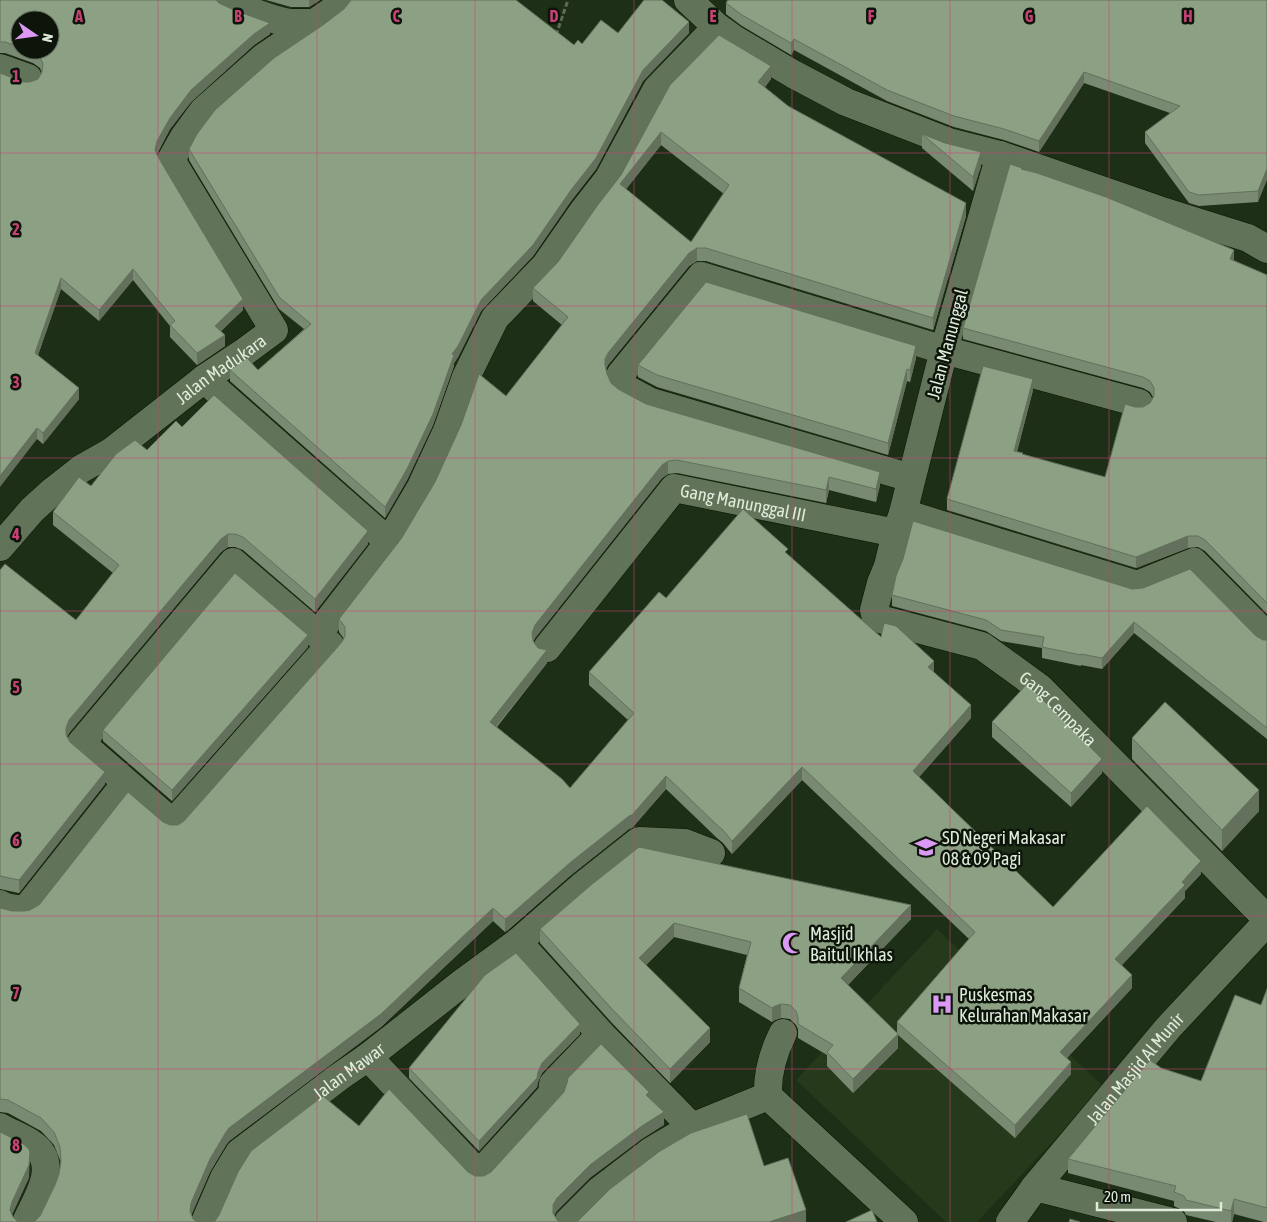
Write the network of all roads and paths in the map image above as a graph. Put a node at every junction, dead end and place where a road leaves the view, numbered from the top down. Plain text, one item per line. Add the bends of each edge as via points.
1 (226, 0) edge
2 (340, 0) edge
3 (568, 0) edge
4 (688, 0) edge
5 (315, 23) junction
6 (717, 27) junction
7 (556, 36) edge
8 (0, 68) edge
9 (28, 78) dead end
10 (1000, 155) junction
11 (1267, 249) edge
12 (944, 350) junction
13 (204, 379) junction
14 (1139, 403) dead end
15 (911, 478) junction
16 (899, 523) junction
17 (389, 542) junction
18 (0, 547) edge
19 (318, 634) junction
20 (1267, 636) edge
21 (547, 648) edge
22 (126, 783) junction
23 (711, 853) dead end
24 (0, 904) edge
25 (1267, 920) edge
26 (518, 942) junction
27 (783, 1033) dead end
28 (601, 1034) junction
29 (368, 1057) junction
30 (768, 1096) junction
31 (692, 1127) junction
32 (0, 1128) edge
33 (1035, 1187) junction
34 (26, 1222) edge
35 (205, 1222) edge
36 (568, 1222) edge
37 (904, 1222) edge
38 (1010, 1222) edge
39 (1172, 1222) edge

1 - 5 street via 289,23
2 - 5 street via 332,11
3 - 7 path
4 - 6 street
5 - 13 street, Jalan Madukara via 264,57 203,111 171,160 274,330
6 - 10 street via 846,102 949,142
6 - 17 street via 657,90 609,178 545,266 495,318 466,377 448,431
8 - 9 street
10 - 11 street via 1248,238
10 - 12 street, Jalan Manunggal
12 - 14 street
12 - 15 street, Jalan Manunggal
12 - 15 street via 701,276 620,375 625,388 651,402
13 - 17 street
13 - 18 street, Jalan Madukara via 111,452 81,469 53,491
15 - 16 street, Jalan Manunggal
16 - 20 street via 1138,585 1194,562
16 - 21 street, Gang Manunggal III via 674,488
16 - 25 street, Gang Cempaka via 874,610 876,618 982,646 1040,688
17 - 19 street
19 - 22 street via 330,645 173,823
19 - 22 street via 233,562 81,743
22 - 24 street via 27,908
23 - 26 street, Jalan Mawar via 685,843 639,840
25 - 33 street, Jalan Masjid Al Munir via 1168,1028
26 - 28 street
26 - 29 street, Jalan Mawar
27 - 30 street via 772,1061
28 - 29 street via 553,1084 552,1094 479,1174
28 - 31 street
29 - 35 street, Jalan Mawar via 239,1153
30 - 31 street
30 - 37 street
31 - 36 street via 627,1169
32 - 34 street via 31,1143 45,1161 47,1172 44,1182
33 - 38 street, Jalan Masjid Al Munir
33 - 39 street

